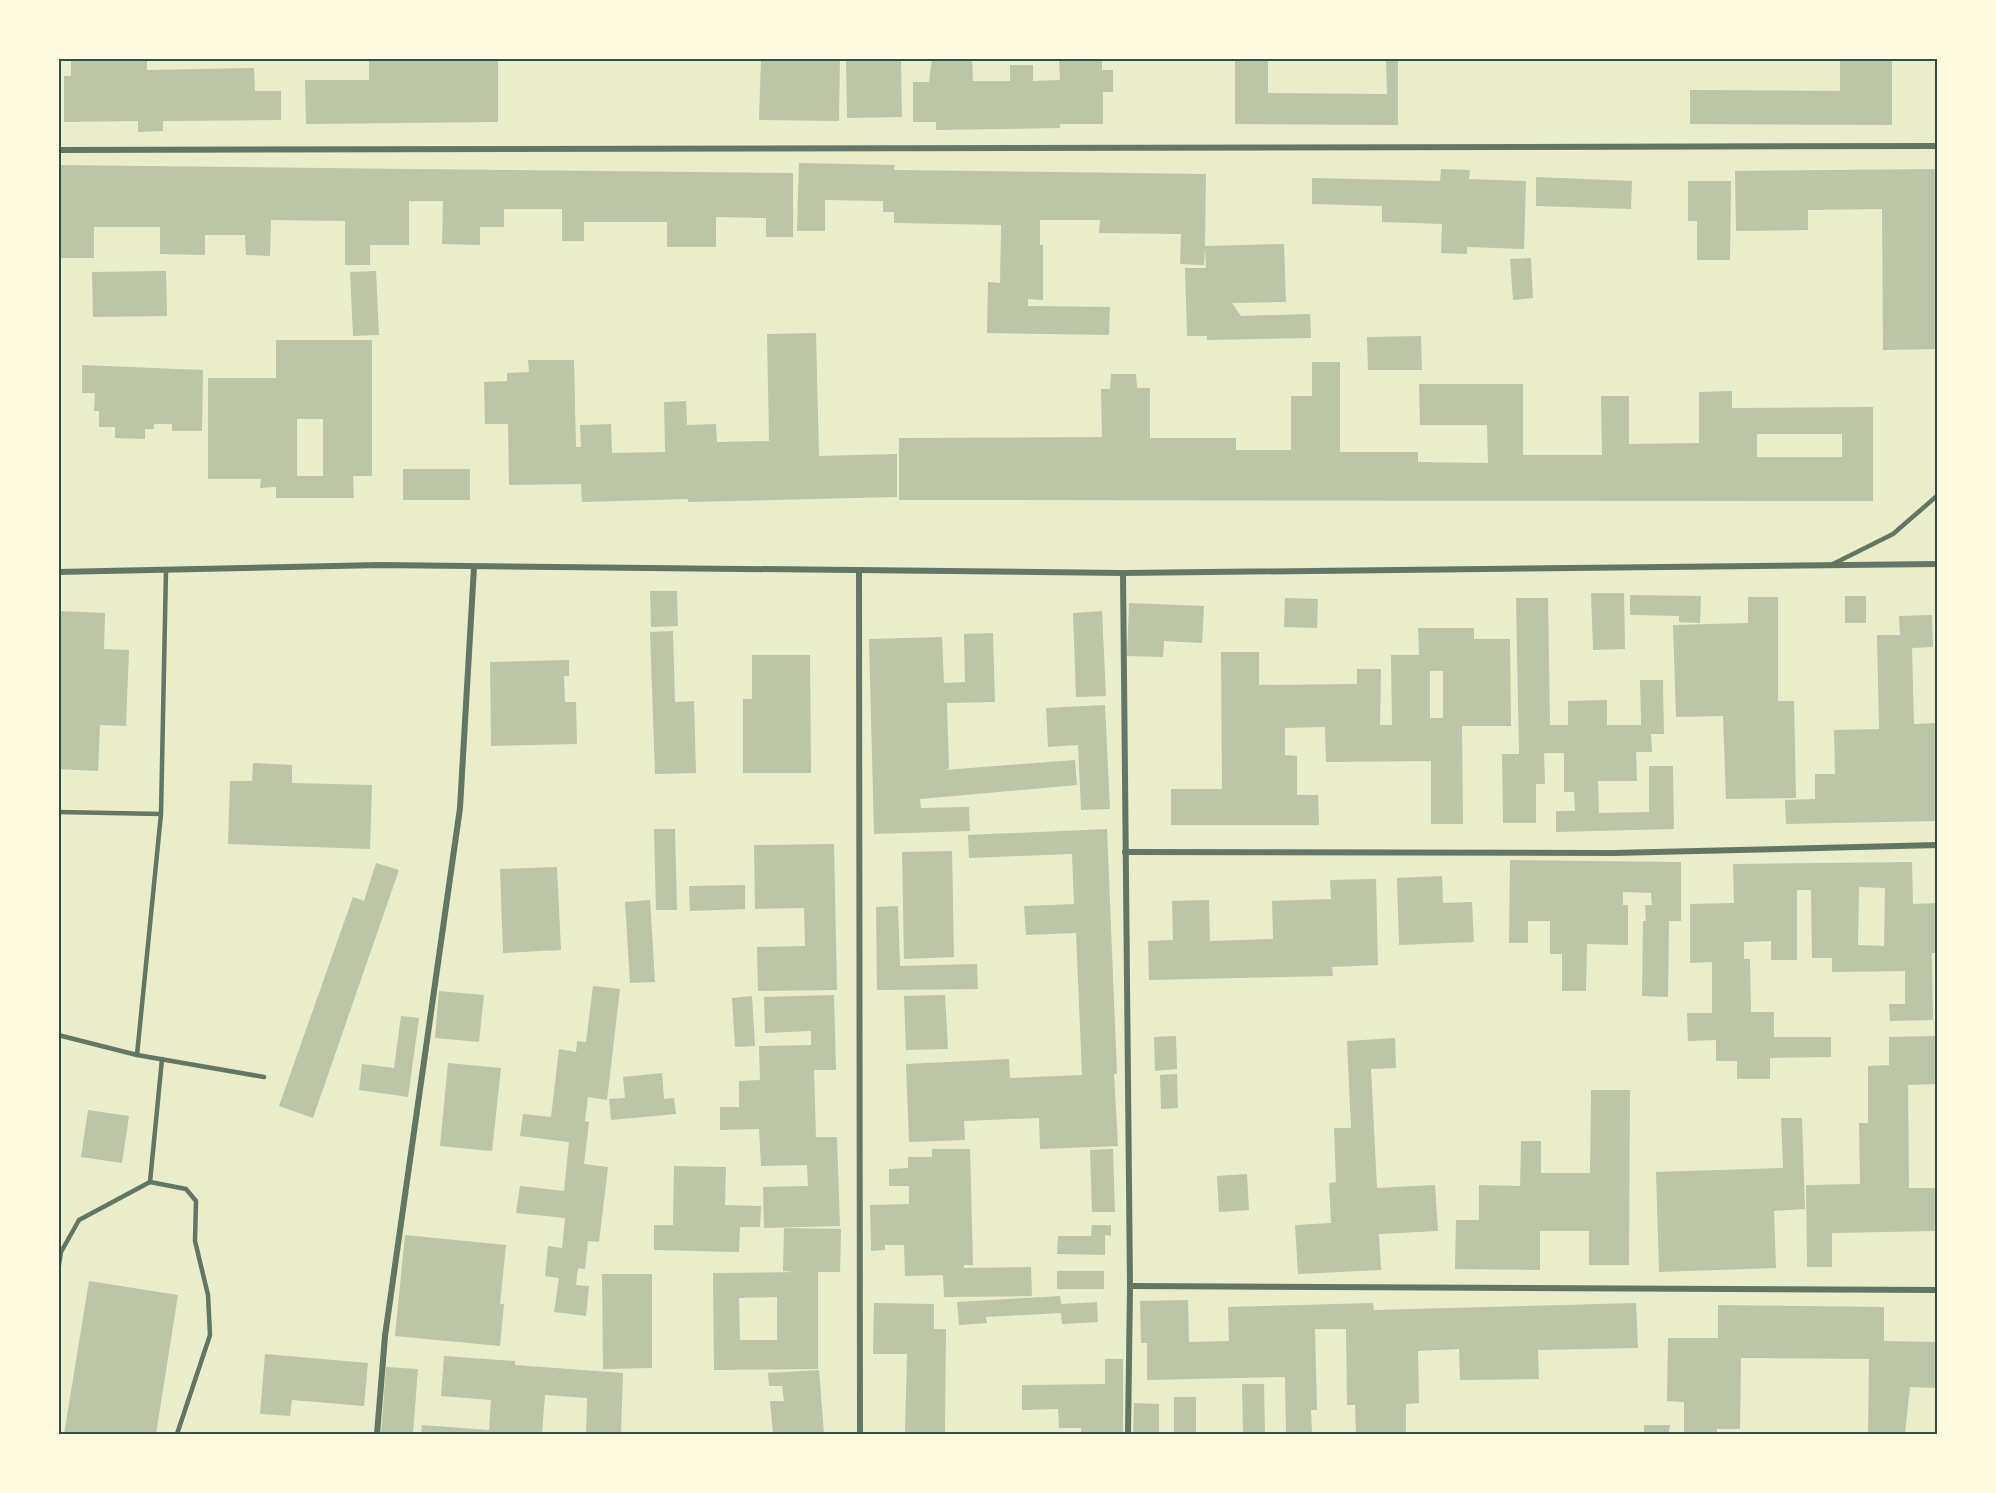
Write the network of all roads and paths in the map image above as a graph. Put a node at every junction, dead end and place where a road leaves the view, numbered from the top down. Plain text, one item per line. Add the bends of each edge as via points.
1 (1938, 147) edge
2 (58, 150) edge
3 (1938, 495) edge
4 (1938, 564) edge
5 (1830, 565) junction
6 (474, 567) junction
7 (166, 570) junction
8 (58, 572) edge
9 (859, 572) junction
10 (1122, 573) junction
11 (58, 812) edge
12 (161, 814) junction
13 (1938, 845) edge
14 (1125, 852) junction
15 (58, 1035) edge
16 (137, 1055) junction
17 (162, 1059) junction
18 (264, 1077) dead end
19 (150, 1182) junction
20 (58, 1270) edge
21 (1130, 1286) junction
22 (1938, 1290) edge
23 (177, 1434) edge
24 (377, 1434) edge
25 (860, 1434) edge
26 (1128, 1434) edge

1 - 2 street
3 - 5 lane via 1893,534
4 - 5 street
5 - 10 street
6 - 7 street
6 - 9 street
6 - 24 street via 460,808 385,1336
7 - 8 street
7 - 12 lane
9 - 10 street
9 - 25 street
10 - 14 street
11 - 12 lane
12 - 16 lane
13 - 14 street via 1614,853
14 - 21 street
15 - 16 lane
16 - 17 lane
17 - 18 lane
17 - 19 lane
19 - 20 lane via 79,1220 61,1252
19 - 23 lane via 186,1188 196,1201 195,1241 208,1295 210,1335
21 - 22 street
21 - 26 street

